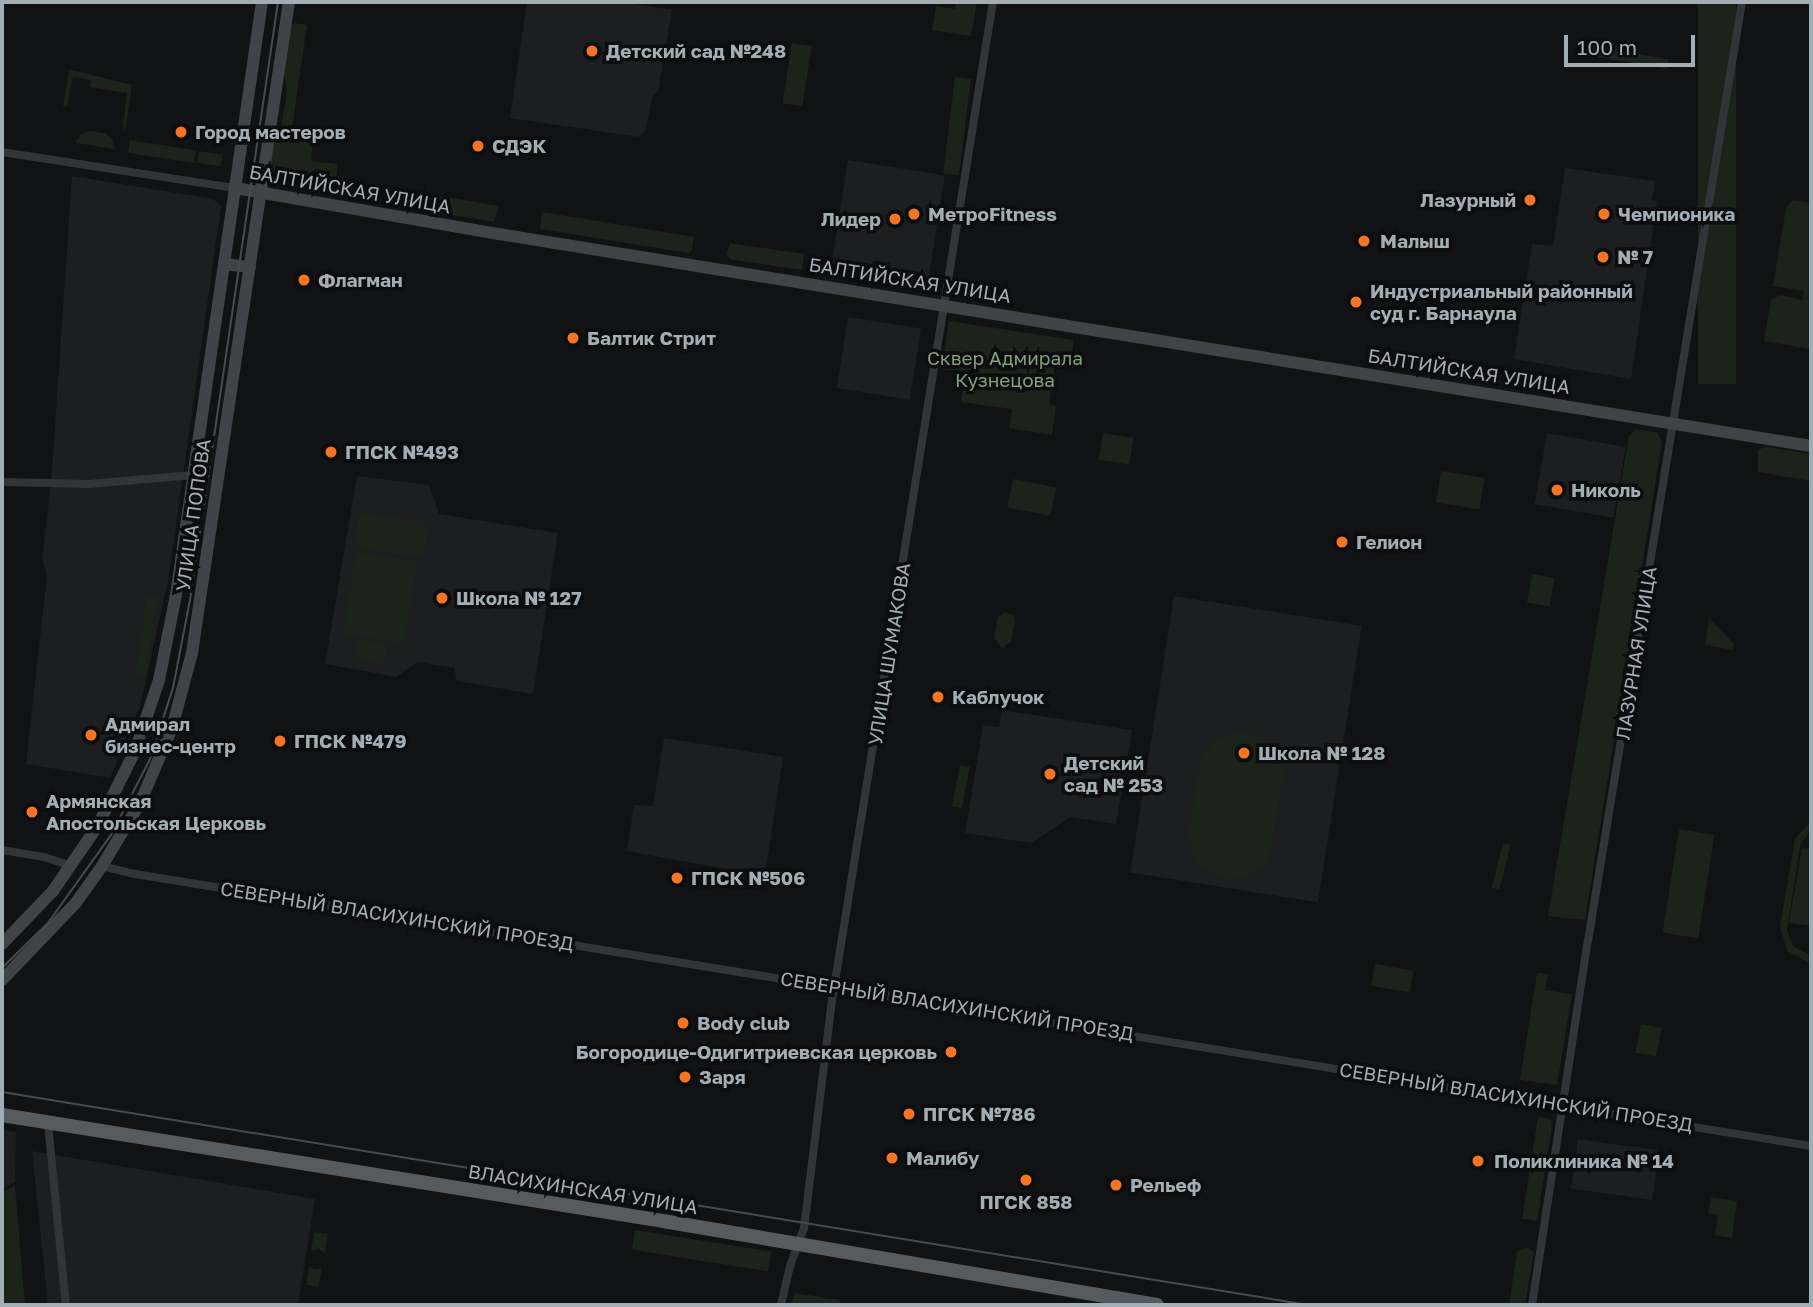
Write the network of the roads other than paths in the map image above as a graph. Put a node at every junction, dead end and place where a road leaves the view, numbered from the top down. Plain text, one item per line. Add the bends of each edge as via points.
1 (262, 2) edge
2 (289, 2) edge
3 (993, 2) edge
4 (1742, 2) edge
5 (2, 152) edge
6 (235, 188) junction
7 (261, 193) junction
8 (224, 264) junction
9 (250, 267) junction
10 (945, 305) junction
11 (1673, 424) junction
12 (1811, 446) edge
13 (194, 475) junction
14 (2, 482) edge
15 (2, 850) edge
16 (72, 866) junction
17 (102, 866) junction
18 (2, 944) edge
19 (2, 980) edge
20 (834, 987) junction
21 (1563, 1105) junction
22 (2, 1115) edge
23 (48, 1122) junction
24 (1811, 1146) edge
25 (798, 1244) junction
26 (66, 1305) edge
27 (781, 1305) edge
28 (1157, 1305) edge
29 (1532, 1305) edge

1 - 6 main road, УЛИЦА ПОПОВА
2 - 7 main road, УЛИЦА ПОПОВА
3 - 10 street, УЛИЦА ШУМАКОВА
4 - 11 street, ЛАЗУРНАЯ УЛИЦА
5 - 6 street, БАЛТИЙСКАЯ УЛИЦА
6 - 7 main road, БАЛТИЙСКАЯ УЛИЦА
6 - 8 main road, УЛИЦА ПОПОВА
7 - 9 main road, УЛИЦА ПОПОВА
7 - 10 main road, БАЛТИЙСКАЯ УЛИЦА
8 - 9 main road
8 - 13 main road, УЛИЦА ПОПОВА
9 - 17 main road, УЛИЦА ПОПОВА via 192,653 157,765
10 - 11 main road, БАЛТИЙСКАЯ УЛИЦА
10 - 20 street, УЛИЦА ШУМАКОВА
11 - 12 main road, БАЛТИЙСКАЯ УЛИЦА
11 - 21 street, ЛАЗУРНАЯ УЛИЦА
13 - 14 street via 89,484
13 - 16 main road, УЛИЦА ПОПОВА via 167,648 148,716 121,783
15 - 16 street
16 - 18 main road, УЛИЦА ПОПОВА
17 - 19 main road, УЛИЦА ПОПОВА via 67,913
17 - 20 street, СЕВЕРНЫЙ ВЛАСИХИНСКИЙ ПРОЕЗД
20 - 21 street, СЕВЕРНЫЙ ВЛАСИХИНСКИЙ ПРОЕЗД
20 - 25 street, УЛИЦА ШУМАКОВА via 804,1228
21 - 24 street, СЕВЕРНЫЙ ВЛАСИХИНСКИЙ ПРОЕЗД
21 - 29 street, ЛАЗУРНАЯ УЛИЦА
22 - 23 highway, ВЛАСИХИНСКАЯ УЛИЦА
23 - 25 highway, ВЛАСИХИНСКАЯ УЛИЦА
23 - 26 street
25 - 27 street, УЛИЦА ШУМАКОВА
25 - 28 highway, ВЛАСИХИНСКАЯ УЛИЦА

